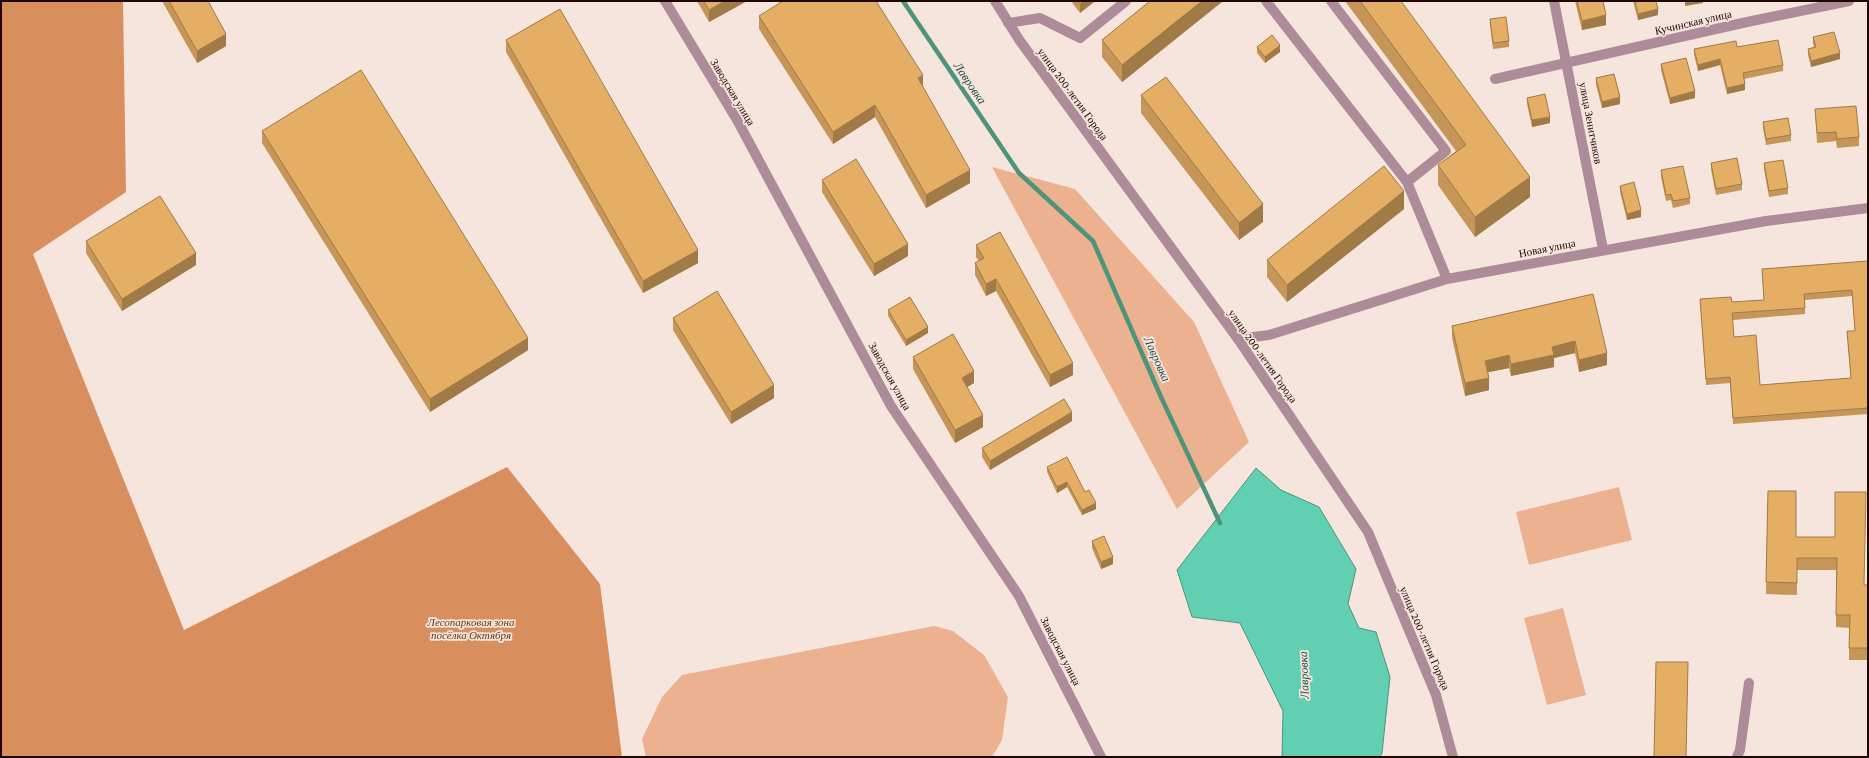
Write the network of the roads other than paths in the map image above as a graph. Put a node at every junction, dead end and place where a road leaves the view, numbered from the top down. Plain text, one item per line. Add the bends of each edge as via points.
1 (665, 1) edge
2 (995, 1) edge
3 (1126, 1) edge
4 (1266, 1) edge
5 (1331, 1) edge
6 (1554, 1) edge
7 (1848, 1) edge
8 (1008, 23) junction
9 (1567, 63) junction
10 (1495, 79) dead end
11 (1407, 182) junction
12 (1868, 208) edge
13 (1603, 250) junction
14 (1447, 279) junction
15 (1238, 339) junction
16 (1749, 683) dead end
17 (1101, 757) edge
18 (1453, 757) edge
19 (1738, 757) edge

1 - 17 street, Заводская улица via 737,120 892,406 1019,596
2 - 8 street, улица 200-летия Города
3 - 8 street via 1080,38 1040,18
4 - 11 street
5 - 11 street via 1446,151
6 - 9 street, улица Зенитчиков
7 - 9 street, Кучинская улица
8 - 15 street, улица 200-летия Города
9 - 10 street, Кучинская улица
9 - 13 street, улица Зенитчиков
11 - 14 street
12 - 13 street, Новая улица via 1766,221
13 - 14 street, Новая улица
14 - 15 street, Новая улица via 1269,335
15 - 18 street, улица 200-летия Города via 1368,532 1436,696
16 - 19 street

